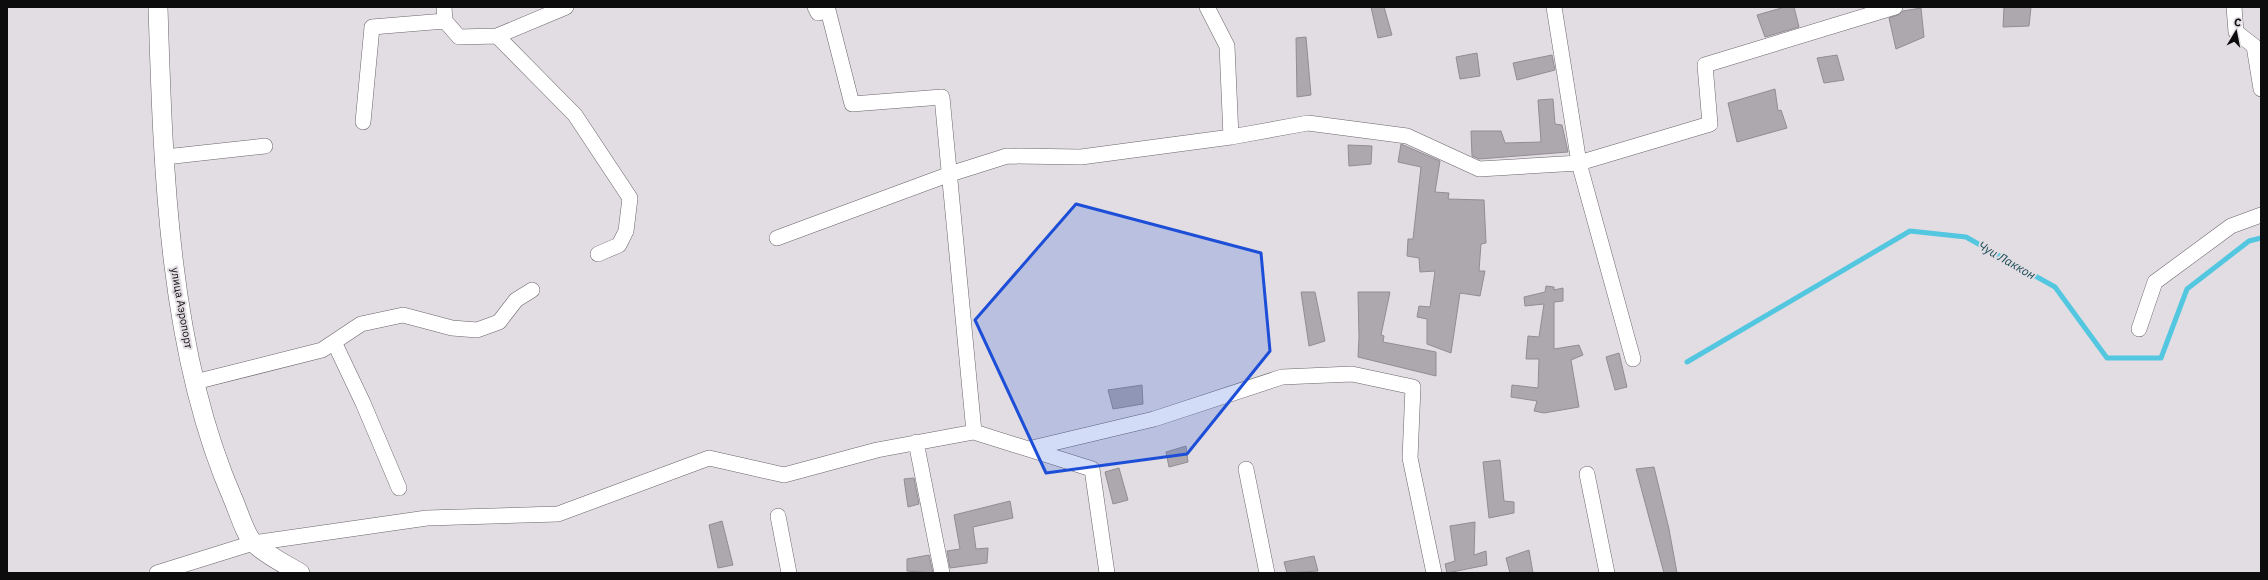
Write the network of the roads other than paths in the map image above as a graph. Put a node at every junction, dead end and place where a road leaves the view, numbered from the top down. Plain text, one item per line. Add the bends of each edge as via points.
1 (158, 7) edge
2 (566, 7) edge
3 (815, 7) edge
4 (1207, 7) edge
5 (1554, 7) edge
6 (1895, 7) edge
7 (2234, 7) edge
8 (444, 14) edge
9 (497, 36) junction
10 (2261, 89) edge
11 (364, 122) dead end
12 (1231, 137) junction
13 (266, 146) dead end
14 (165, 157) junction
15 (1579, 163) junction
16 (950, 174) junction
17 (2261, 215) edge
18 (776, 238) dead end
19 (598, 254) dead end
20 (532, 290) dead end
21 (2139, 329) dead end
22 (334, 342) junction
23 (1633, 359) dead end
24 (195, 382) junction
25 (974, 432) junction
26 (916, 442) junction
27 (1028, 449) junction
28 (1246, 469) dead end
29 (1588, 474) dead end
30 (399, 488) dead end
31 (778, 516) dead end
32 (252, 543) junction
33 (157, 573) edge
34 (300, 573) edge
35 (789, 573) edge
36 (942, 573) edge
37 (1107, 573) edge
38 (1267, 573) edge
39 (1434, 573) edge
40 (1607, 573) edge

1 - 14 main road, улица Аэропорт
2 - 9 street
3 - 16 street via 818,13 828,10 852,104 942,97
4 - 12 street via 1226,46
5 - 15 street
6 - 15 street via 1705,65 1710,124
7 - 10 street via 2236,32 2254,46
8 - 9 street via 459,37
8 - 11 street via 372,27
9 - 19 street via 575,115 630,198 626,231 620,245
12 - 15 street via 1308,123 1407,136 1479,169
12 - 16 street via 1081,157 1007,156
13 - 14 street
14 - 24 main road, улица Аэропорт via 176,280
15 - 23 street
16 - 18 street
16 - 25 street
17 - 21 street via 2231,226 2155,282
20 - 22 street via 516,300 499,322 477,330 452,328 403,315 361,324
22 - 24 street via 322,350
22 - 30 street
24 - 32 main road, улица Аэропорт via 217,461
25 - 26 street
25 - 27 street
26 - 32 street via 784,475 709,458 558,514 427,518
26 - 36 street
27 - 37 street via 1092,469
27 - 39 street via 1154,419 1282,377 1352,374 1413,387 1410,458
28 - 38 street
29 - 40 street
31 - 35 street
32 - 33 street
32 - 34 main road

